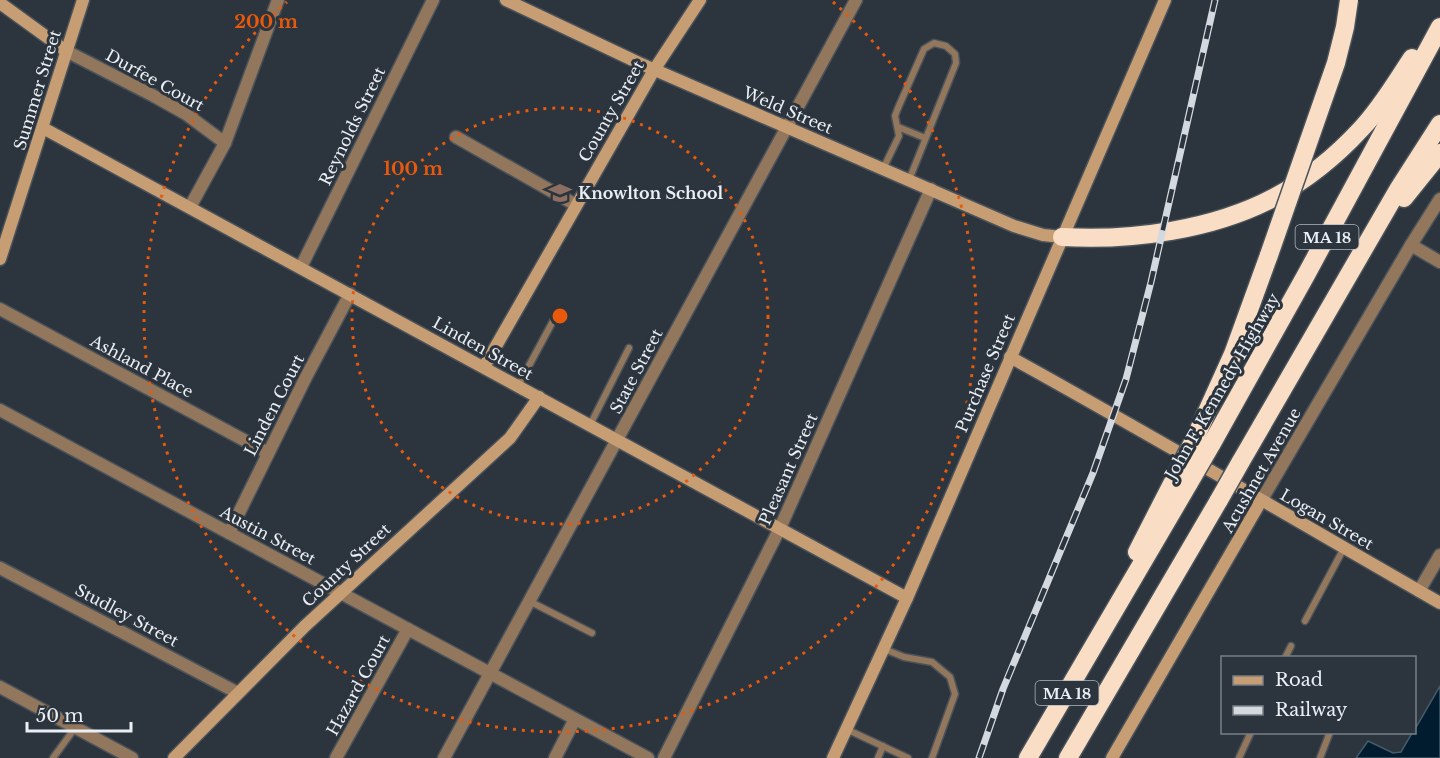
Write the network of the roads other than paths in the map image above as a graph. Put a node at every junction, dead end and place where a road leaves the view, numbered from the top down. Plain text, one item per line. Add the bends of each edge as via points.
1 (83, 0) edge
2 (278, 0) edge
3 (433, 0) edge
4 (506, 0) edge
5 (700, 0) edge
6 (856, 0) edge
7 (1349, 0) edge
8 (1161, 1) edge
9 (0, 3) edge
10 (1440, 17) edge
11 (1440, 27) edge
12 (66, 51) junction
13 (654, 70) junction
14 (1440, 124) edge
15 (786, 127) junction
16 (897, 127) junction
17 (43, 128) junction
18 (456, 137) dead end
19 (925, 138) junction
20 (225, 143) junction
21 (1440, 153) edge
22 (883, 169) junction
23 (909, 180) junction
24 (931, 189) junction
25 (1440, 199) edge
26 (576, 205) junction
27 (190, 207) junction
28 (1062, 237) junction
29 (1411, 245) junction
30 (1361, 254) junction
31 (0, 259) edge
32 (1440, 262) edge
33 (301, 267) junction
34 (350, 294) junction
35 (0, 309) edge
36 (559, 310) dead end
37 (630, 348) dead end
38 (1010, 357) junction
39 (484, 367) junction
40 (518, 386) junction
41 (539, 397) junction
42 (0, 410) edge
43 (590, 425) junction
44 (618, 440) junction
45 (1204, 441) junction
46 (268, 453) junction
47 (1261, 501) junction
48 (780, 528) junction
49 (229, 533) junction
50 (1344, 548) junction
51 (1439, 559) edge
52 (0, 567) edge
53 (1419, 591) junction
54 (341, 592) junction
55 (907, 598) junction
56 (528, 601) junction
57 (1440, 603) edge
58 (1305, 621) dead end
59 (408, 629) junction
60 (592, 633) dead end
61 (1291, 646) dead end
62 (883, 649) junction
63 (1286, 656) edge
64 (490, 673) junction
65 (0, 687) edge
66 (238, 693) junction
67 (575, 719) junction
68 (76, 728) junction
69 (846, 729) junction
70 (1250, 734) edge
71 (1329, 734) edge
72 (883, 746) junction
73 (52, 758) edge
74 (132, 758) edge
75 (174, 758) edge
76 (336, 758) edge
77 (444, 758) edge
78 (555, 758) edge
79 (648, 758) edge
80 (664, 758) edge
81 (833, 758) edge
82 (878, 758) edge
83 (908, 758) edge
84 (932, 758) edge
85 (1028, 758) edge
86 (1068, 758) edge
87 (1112, 758) edge
88 (1239, 758) edge
89 (1320, 758) edge

1 - 12 main road, Summer Street
2 - 20 street
3 - 33 street, Reynolds Street
4 - 13 main road, Weld Street
5 - 13 main road, County Street
6 - 15 street, State Street
7 - 45 highway, bridge via 1336,63
8 - 28 main road, Purchase Street
9 - 12 main road
10 - 28 highway via 1361,129 1309,174 1275,197 1235,214 1188,226 1124,236
11 - 45 highway, John F. Kennedy Highway / MA 18 via 1302,284
12 - 17 main road, Summer Street
12 - 20 street, Durfee Court via 186,114
13 - 15 main road, Weld Street
13 - 26 main road, County Street
14 - 30 highway, MA 18
15 - 22 main road, Weld Street
15 - 44 street, State Street
16 - 19 lane
16 - 19 lane via 898,108 924,49 934,43 945,46 955,54 956,63
16 - 22 lane via 899,136
17 - 27 main road, Linden Street
17 - 31 main road, Summer Street
18 - 26 street
19 - 23 lane
20 - 27 street
21 - 30 highway
22 - 23 main road, Weld Street
23 - 24 main road, Weld Street
24 - 28 main road, Weld Street via 1021,228
24 - 48 street, Pleasant Street
25 - 29 street, Acushnet Avenue
26 - 39 main road, County Street
27 - 33 main road, Linden Street
28 - 38 main road, Purchase Street
29 - 32 street
29 - 47 street, Acushnet Avenue
30 - 86 highway, MA 18, bridge
33 - 34 main road, Linden Street
34 - 39 main road, Linden Street
34 - 46 street, Linden Court
35 - 46 street, Ashland Place
36 - 40 lane
37 - 43 lane
38 - 47 main road, Logan Street via 1154,436
38 - 55 main road, Purchase Street
39 - 40 main road, Linden Street
40 - 41 main road, Linden Street
41 - 43 main road, Linden Street
41 - 54 main road, County Street via 510,438
42 - 49 street, Austin Street
43 - 44 main road, Linden Street
44 - 48 main road, Linden Street
44 - 56 street, State Street
45 - 85 highway, John F. Kennedy Highway / MA 18, bridge via 1105,628
46 - 49 street, Linden Court
47 - 50 main road, Logan Street
47 - 87 main road, Acushnet Avenue
48 - 55 main road, Linden Street
48 - 80 street, Pleasant Street
49 - 54 street, Austin Street
50 - 53 main road, Logan Street
50 - 58 lane
51 - 53 street
52 - 66 street, Studley Street
53 - 57 main road, Logan Street
54 - 59 street, Austin Street
54 - 66 main road, County Street
55 - 62 main road, Purchase Street
56 - 60 lane
56 - 64 street, State Street
59 - 64 street, Austin Street
59 - 76 street, Hazard Court
61 - 63 lane
62 - 69 main road, Purchase Street
62 - 84 lane via 932,662 950,676 955,694
64 - 67 street, Austin Street
64 - 77 street, State Street
65 - 68 street
66 - 75 main road, County Street
67 - 78 street
67 - 79 street, Austin Street
68 - 73 lane
68 - 74 street
69 - 72 lane
69 - 81 main road, Purchase Street
70 - 88 lane
71 - 89 lane
72 - 82 lane
72 - 83 lane

